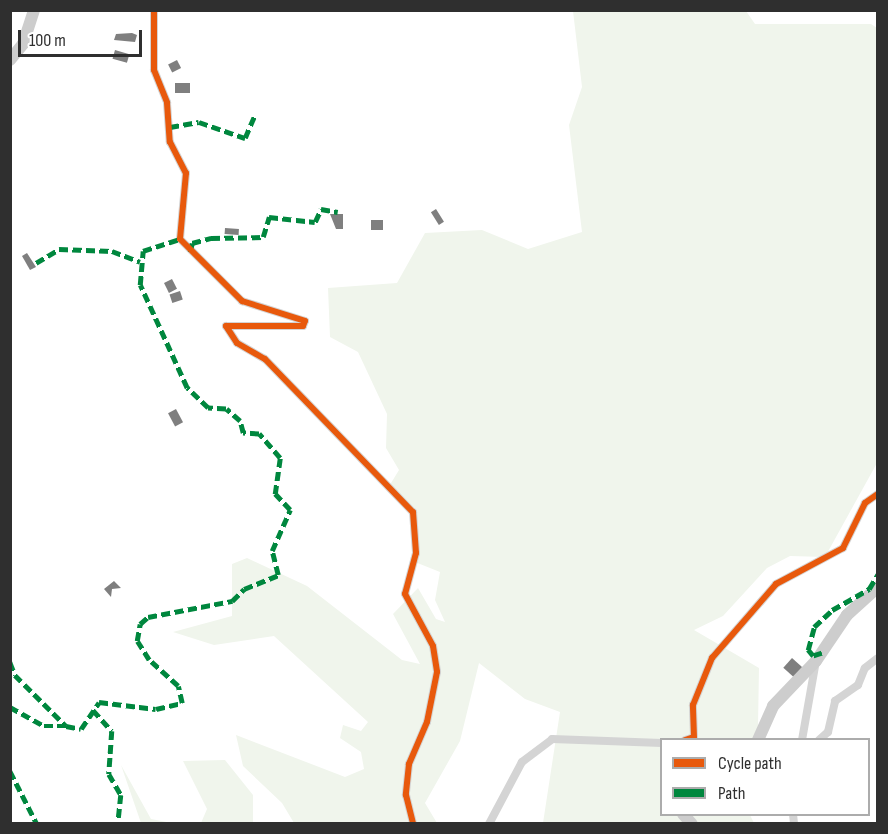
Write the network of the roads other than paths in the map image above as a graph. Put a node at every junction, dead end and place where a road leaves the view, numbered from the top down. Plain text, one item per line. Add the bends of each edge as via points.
1 (34, 10) edge
2 (154, 10) edge
3 (10, 60) edge
4 (878, 494) edge
5 (878, 587) edge
6 (878, 658) edge
7 (816, 661) junction
8 (690, 738) edge
9 (759, 738) edge
10 (802, 738) edge
11 (821, 738) edge
12 (660, 743) edge
13 (413, 824) edge
14 (489, 824) edge

1 - 3 main road via 23,44
2 - 13 street via 154,70 167,103 170,142 186,173 180,239 242,301 305,321 303,326 226,326 237,343 265,359 413,512 416,553 405,594 433,646 437,672 427,722 410,764 406,795
4 - 8 street via 865,503 843,548 776,584 712,657 693,705 694,736
5 - 7 main road via 847,615
6 - 11 street via 865,668 858,686 835,701 828,732
7 - 9 main road via 773,706
7 - 10 street
12 - 14 street via 552,739 522,762

